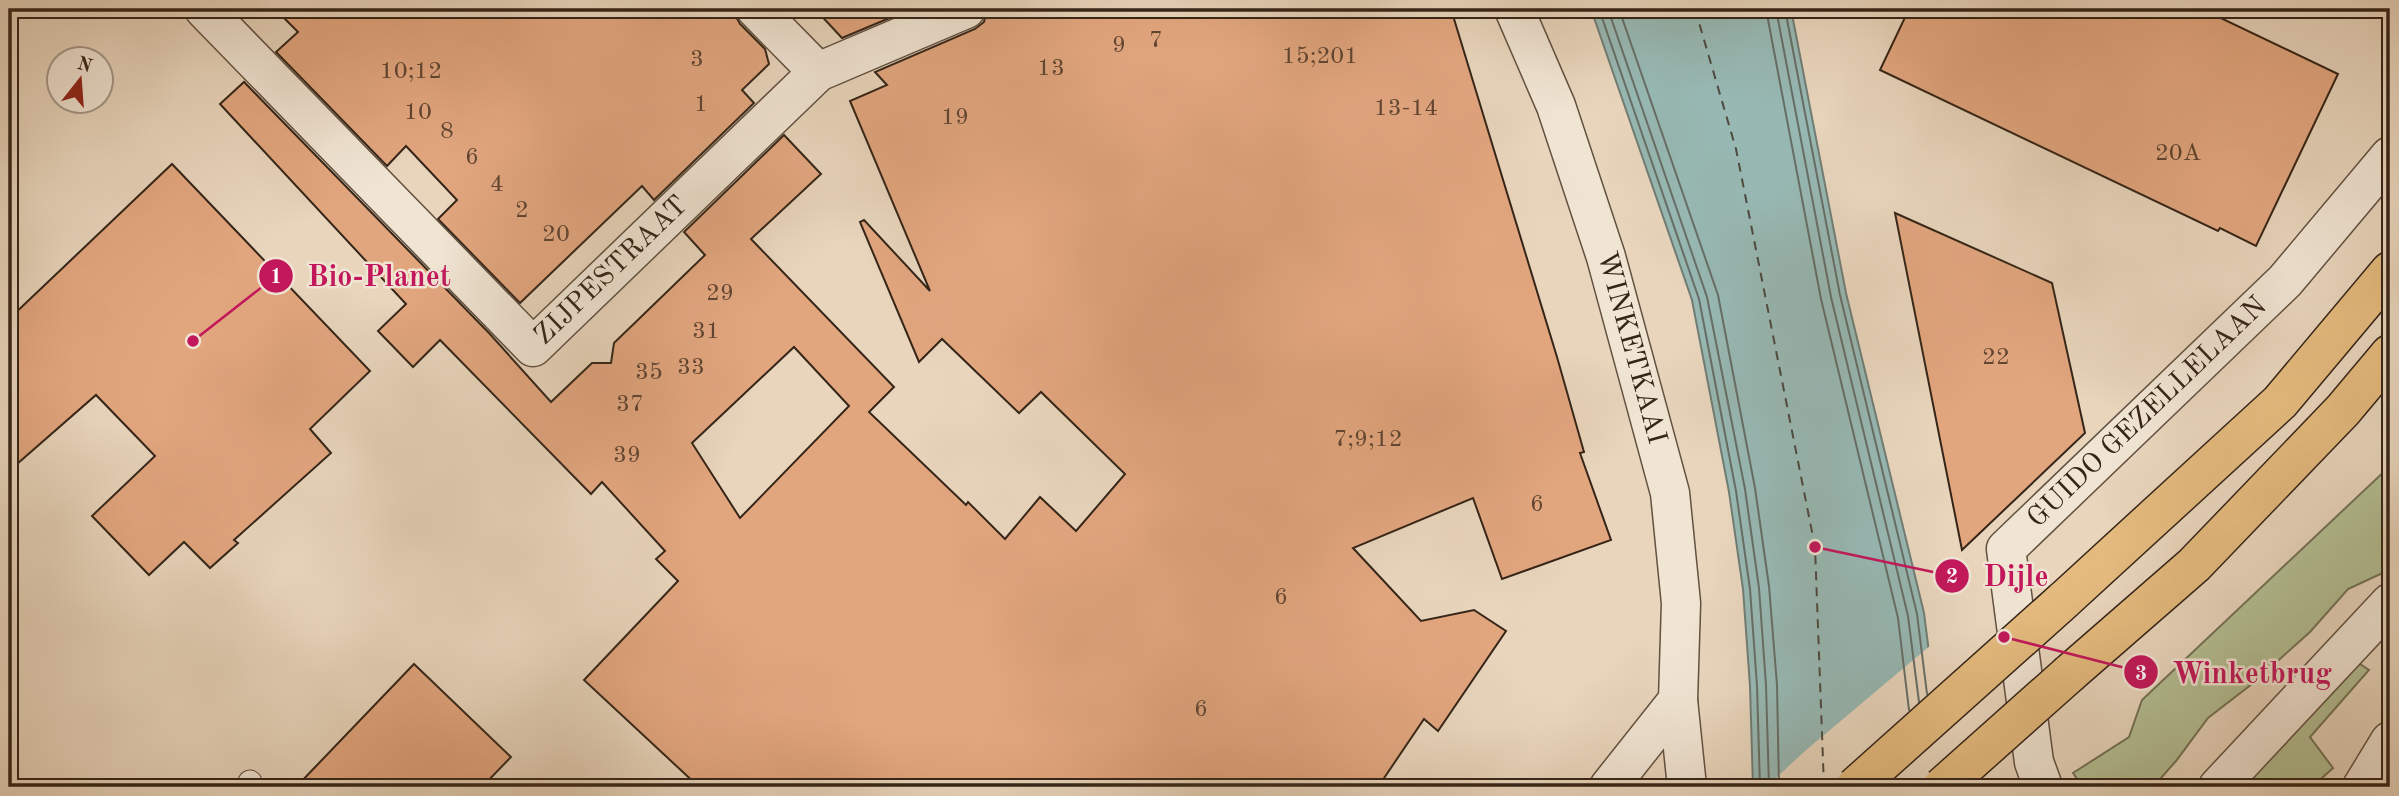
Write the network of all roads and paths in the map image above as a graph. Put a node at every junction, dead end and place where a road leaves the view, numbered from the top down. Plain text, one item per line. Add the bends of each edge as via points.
1 (204, 9) edge
2 (756, 9) edge
3 (966, 9) edge
4 (1514, 9) edge
5 (818, 72) junction
6 (2390, 156) edge
7 (2390, 271) edge
8 (2390, 354) edge
9 (2390, 603) edge
10 (1678, 700) junction
11 (2390, 741) edge
12 (1609, 787) edge
13 (1687, 787) edge
14 (1855, 787) edge
15 (1942, 787) edge
16 (2043, 787) edge
17 (2217, 787) edge
18 (2362, 787) edge

1 - 5 street, ZIJPESTRAAT via 533,347
2 - 5 street
3 - 5 street
4 - 10 street, WINKETKAAI via 1556,106 1606,257 1670,493 1681,603
6 - 16 street, GUIDO GEZELLELAAN via 2285,281 2006,549 2034,762
7 - 14 main road, bridge via 2280,402
8 - 15 main road, bridge via 2343,410 2194,565
9 - 17 street
10 - 12 street
10 - 13 street, WINKETKAAI
11 - 18 street

